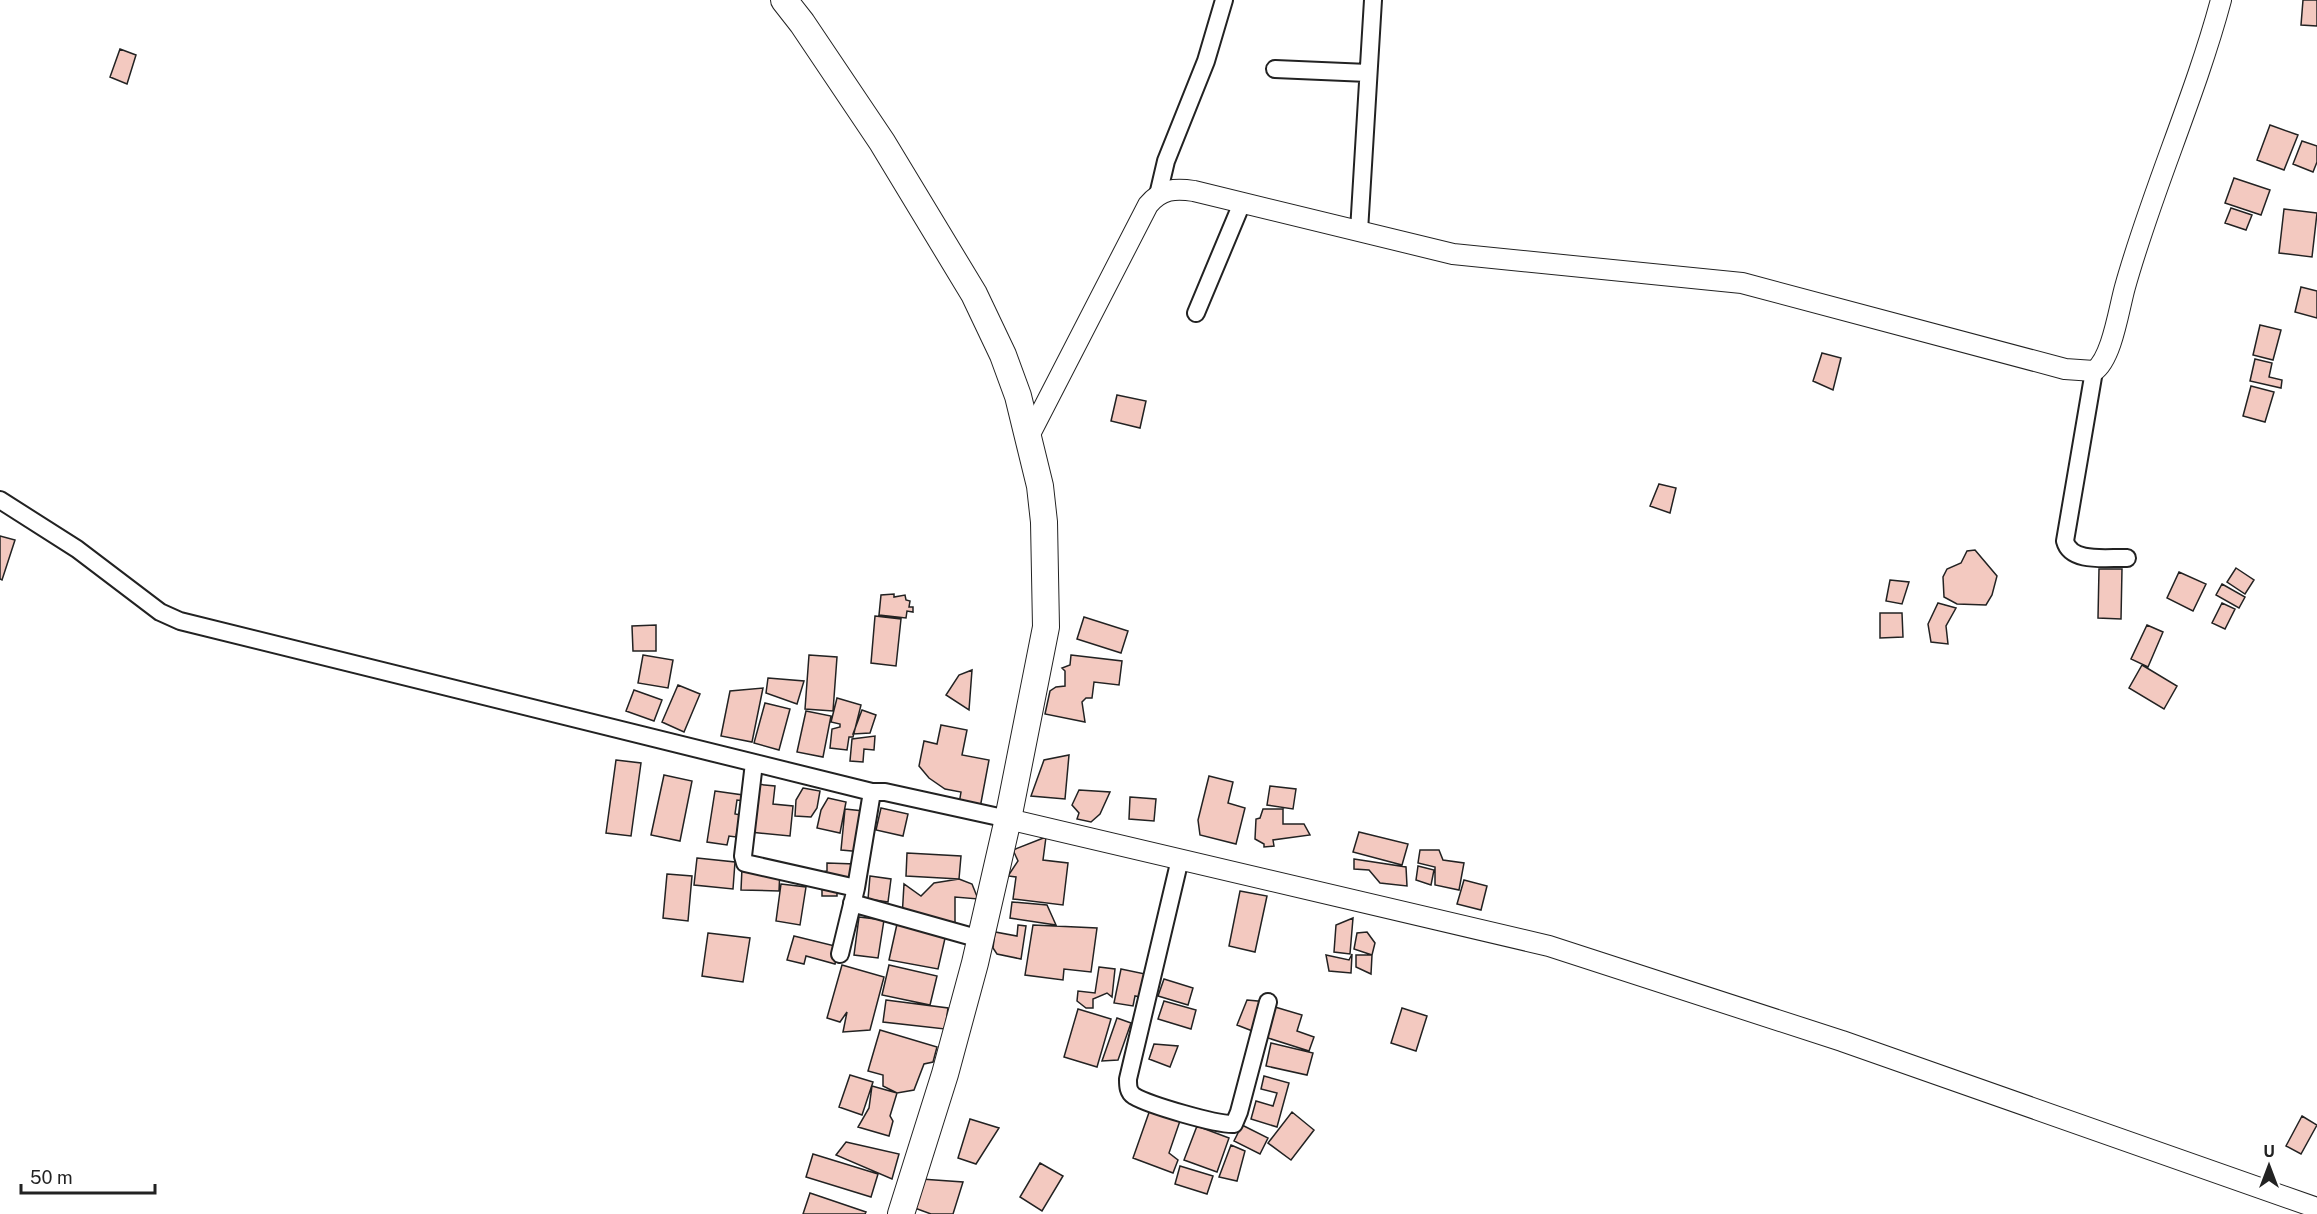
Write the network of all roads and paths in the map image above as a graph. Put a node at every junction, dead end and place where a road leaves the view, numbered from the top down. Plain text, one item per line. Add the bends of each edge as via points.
1 (784, 0) edge
2 (1224, 0) edge
3 (1373, 0) edge
4 (2221, 0) edge
5 (1275, 69) dead end
6 (1368, 73) junction
7 (1158, 195) junction
8 (1242, 202) junction
9 (1359, 231) junction
10 (1196, 313) dead end
11 (2094, 371) junction
12 (1028, 438) junction
13 (0, 500) edge
14 (2127, 558) dead end
15 (754, 764) junction
16 (872, 792) junction
17 (1008, 819) junction
18 (1180, 859) junction
19 (854, 895) junction
20 (980, 939) junction
21 (840, 954) dead end
22 (1268, 1002) dead end
23 (2317, 1208) edge
24 (902, 1214) edge

1 - 12 main road via 882,142 974,294 1003,355
2 - 7 street via 1206,61 1166,161
3 - 6 street
4 - 11 street via 2134,254 2109,347 2102,365
5 - 6 street
6 - 9 street
7 - 8 street via 1177,189
7 - 12 street via 1148,205
8 - 9 street
8 - 10 street
9 - 11 street via 1453,254 1742,283 2065,369
11 - 14 street via 2065,541 2077,556
12 - 17 main road via 1044,522 1046,627
13 - 15 street via 77,549 160,612 180,621
15 - 16 street
15 - 19 street via 742,856 745,864
16 - 17 street
16 - 19 street
17 - 18 street
17 - 20 main road
18 - 22 street via 1128,1079 1129,1089 1135,1096 1186,1114 1234,1124
18 - 23 street via 1549,946 1842,1041
19 - 20 street
19 - 21 street
20 - 24 main road via 945,1074

